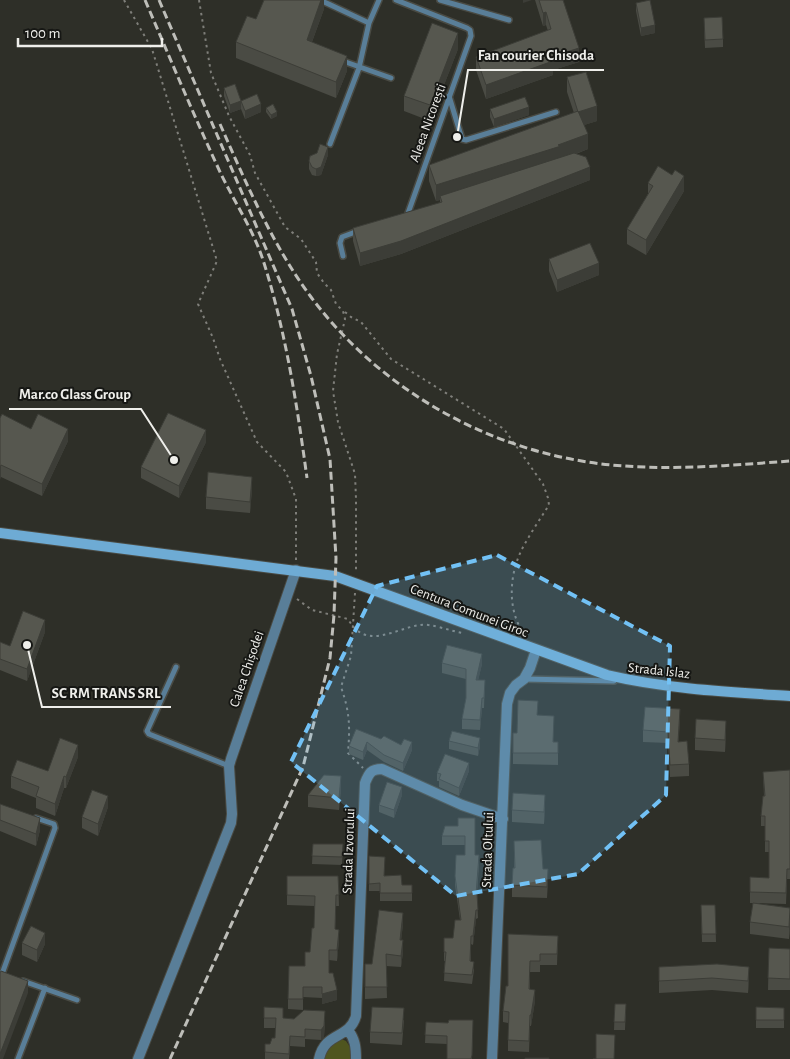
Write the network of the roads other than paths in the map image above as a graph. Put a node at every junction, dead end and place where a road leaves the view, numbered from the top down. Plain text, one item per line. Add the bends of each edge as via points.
1 (320, 0) edge
2 (379, 0) edge
3 (396, 0) edge
4 (440, 0) edge
5 (509, 20) dead end
6 (369, 22) junction
7 (336, 59) edge
8 (359, 68) junction
9 (391, 78) dead end
10 (449, 96) junction
11 (556, 112) dead end
12 (330, 144) dead end
13 (416, 213) edge
14 (407, 216) junction
15 (399, 218) edge
16 (364, 229) edge
17 (343, 256) dead end
18 (0, 533) edge
19 (296, 570) junction
20 (536, 650) junction
21 (176, 667) dead end
22 (524, 679) junction
23 (632, 681) junction
24 (790, 696) edge
25 (229, 766) junction
26 (27, 814) edge
27 (503, 819) junction
28 (1, 973) edge
29 (10, 976) edge
30 (19, 979) edge
31 (44, 988) junction
32 (77, 1000) dead end
33 (348, 1030) junction
34 (18, 1059) edge
35 (138, 1059) edge
36 (318, 1059) edge
37 (356, 1059) edge
38 (492, 1059) edge

1 - 6 lane
2 - 6 lane
3 - 10 lane, Aleea Nicorești via 470,30 471,36
4 - 5 lane
6 - 8 lane
7 - 8 lane
8 - 9 lane
8 - 12 lane
10 - 11 lane via 462,140
10 - 14 lane, Aleea Nicorești
13 - 14 lane
14 - 15 lane
16 - 17 lane via 342,237
18 - 19 main road
19 - 20 main road, Centura Comunei Giroc via 335,576
19 - 25 street, Calea Chișodei
20 - 22 street, Strada Oltului
20 - 23 main road, Centura Comunei Giroc
21 - 25 lane via 148,728 149,734
22 - 23 lane, Strada Islaz
22 - 27 street, Strada Oltului via 510,693 507,704
23 - 24 main road, Strada Islaz
25 - 35 street, Calea Chișodei via 231,823
26 - 28 lane via 54,824 55,828
27 - 33 street, Strada Izvorului via 462,805 382,769 368,773 365,783 356,1016
27 - 38 street, Strada Oltului
28 - 29 lane
30 - 31 lane
31 - 32 lane
31 - 34 lane
33 - 36 street via 324,1044
33 - 37 street via 356,1044

